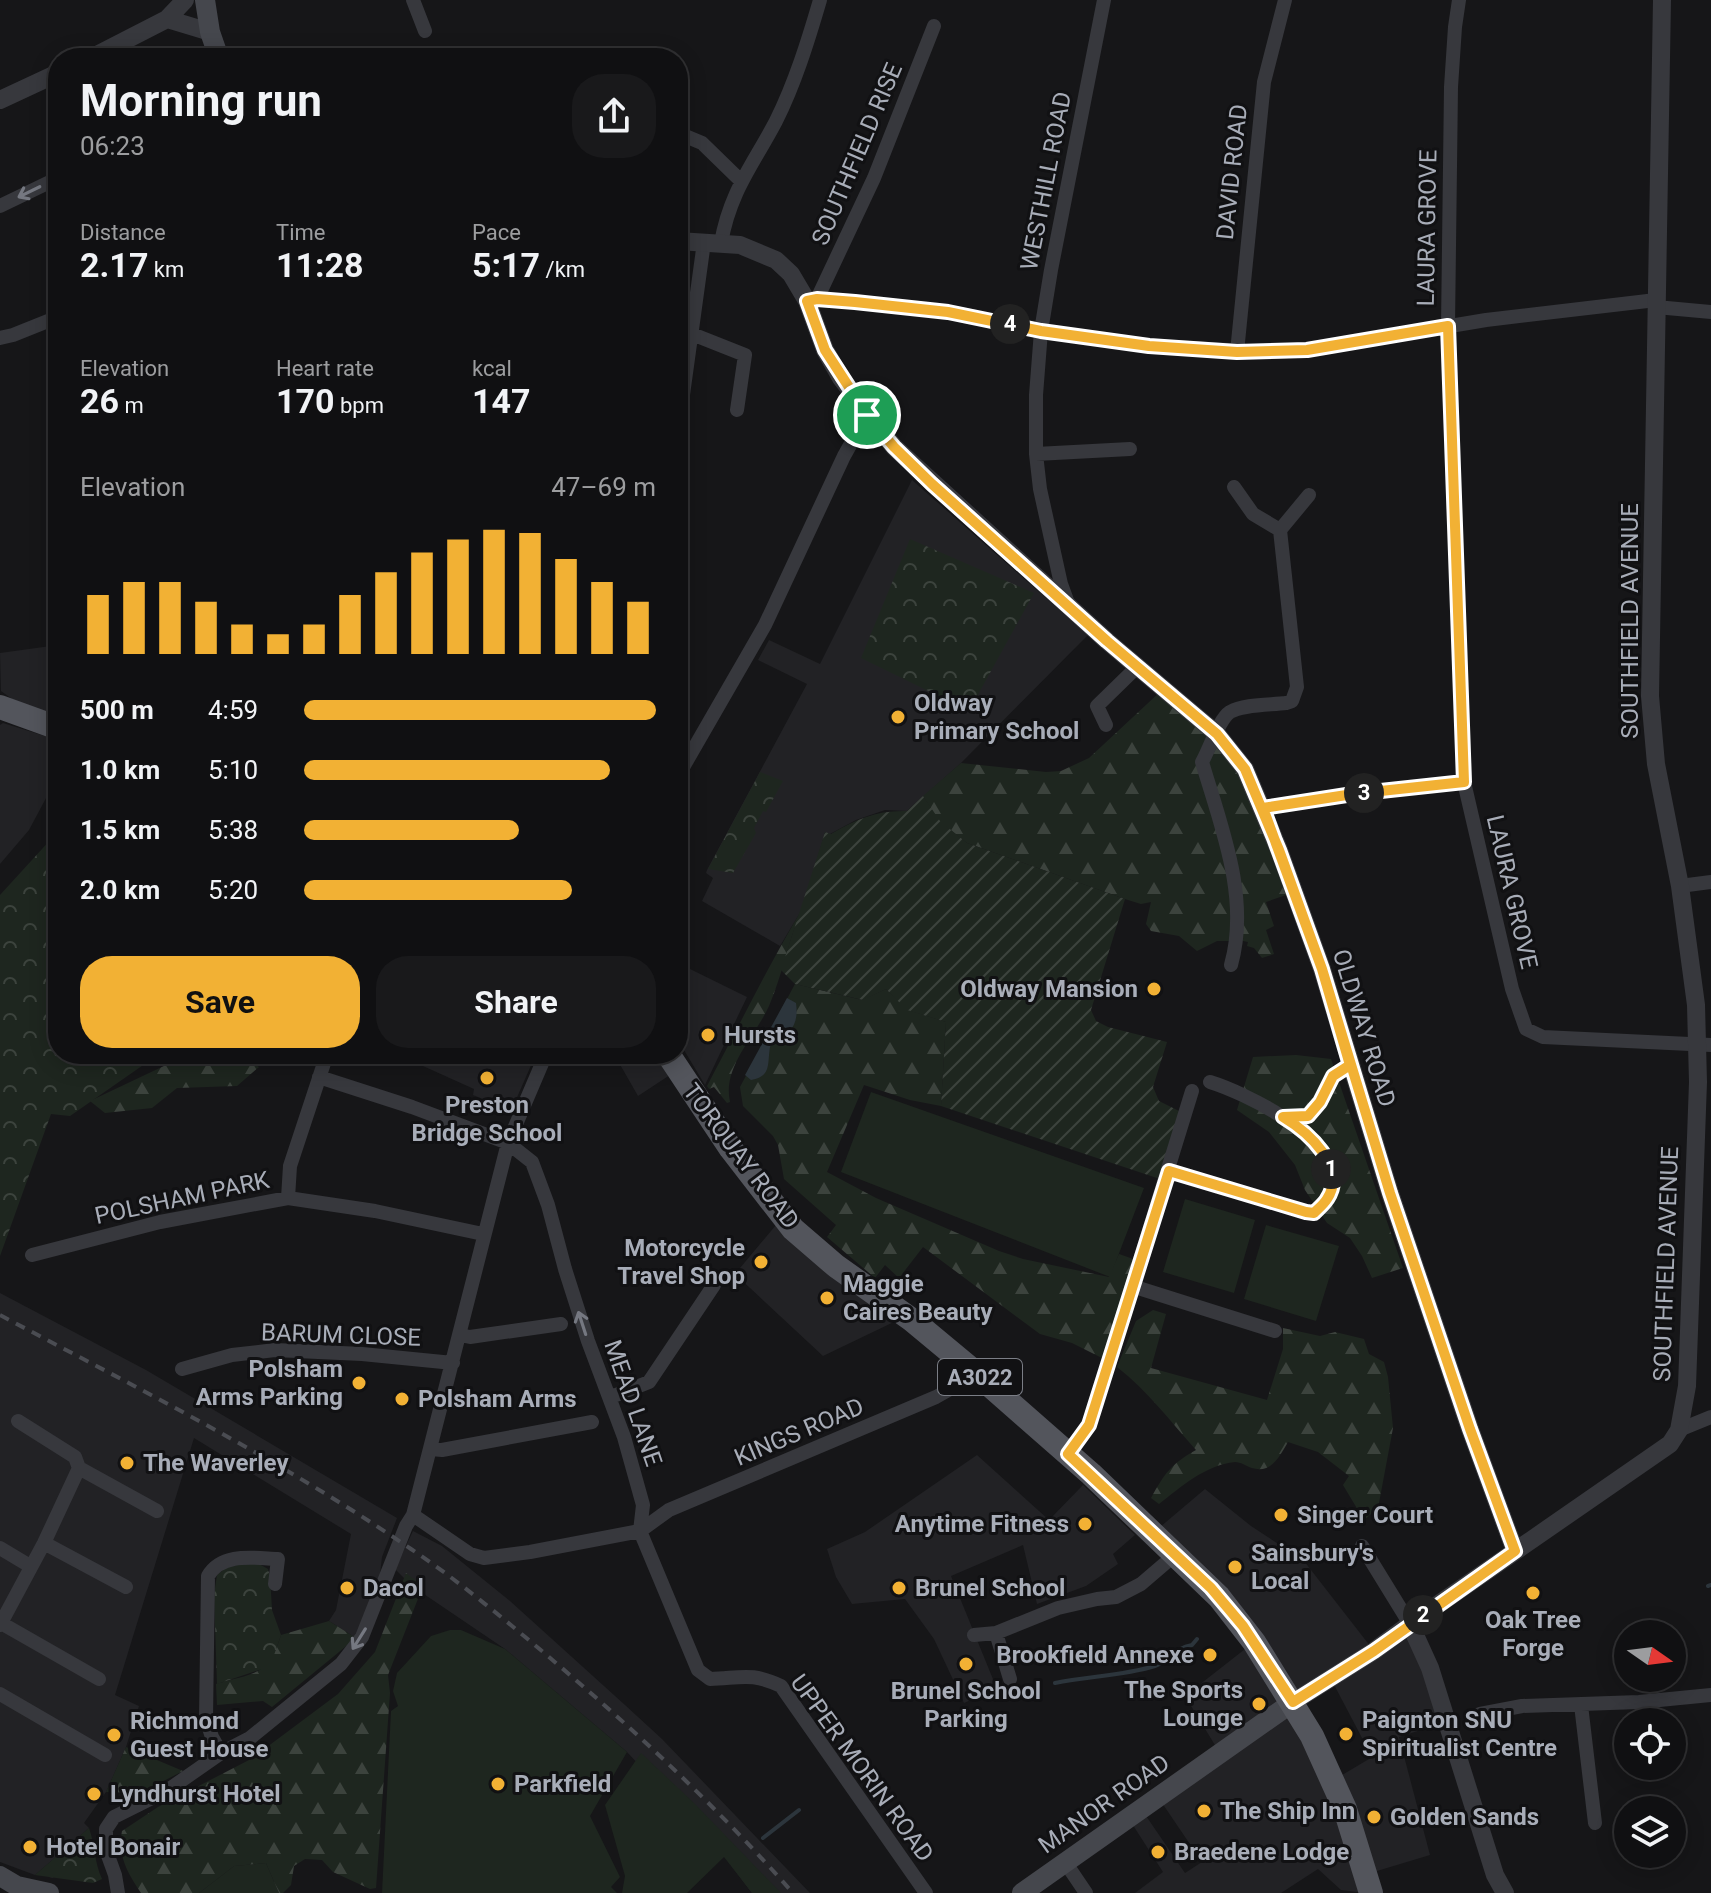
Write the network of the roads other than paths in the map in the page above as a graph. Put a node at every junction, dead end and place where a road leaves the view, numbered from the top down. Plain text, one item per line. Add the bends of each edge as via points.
1 (185, 0) edge
2 (205, 0) edge
3 (413, 0) edge
4 (820, 0) edge
5 (1104, 0) edge
6 (1285, 0) edge
7 (1459, 0) edge
8 (1662, 0) edge
9 (167, 19) junction
10 (934, 26) dead end
11 (425, 31) dead end
12 (210, 32) junction
13 (110, 48) edge
14 (216, 48) edge
15 (48, 77) edge
16 (0, 88) edge
17 (22, 89) junction
18 (0, 100) edge
19 (688, 137) edge
20 (740, 180) junction
21 (48, 183) edge
22 (0, 206) edge
23 (688, 241) edge
24 (713, 242) junction
25 (812, 300) junction
26 (1656, 303) junction
27 (1711, 312) edge
28 (48, 321) edge
29 (1448, 326) junction
30 (1041, 331) junction
31 (692, 334) junction
32 (0, 338) edge
33 (1237, 352) junction
34 (688, 362) edge
35 (737, 410) dead end
36 (867, 415) junction
37 (1130, 449) dead end
38 (1036, 454) junction
39 (1234, 487) dead end
40 (1309, 495) dead end
41 (1280, 530) junction
42 (1069, 607) junction
43 (1137, 667) junction
44 (5, 712) edge
45 (48, 725) edge
46 (1106, 725) dead end
47 (1217, 734) junction
48 (688, 759) edge
49 (1464, 782) junction
50 (1263, 808) junction
51 (1711, 882) edge
52 (1680, 886) junction
53 (1231, 965) dead end
54 (1705, 1044) edge
55 (324, 1064) edge
56 (542, 1064) edge
57 (675, 1064) edge
58 (1350, 1065) junction
59 (319, 1077) junction
60 (1210, 1082) dead end
61 (1192, 1091) dead end
62 (1283, 1117) junction
63 (508, 1143) junction
64 (1169, 1171) junction
65 (288, 1198) junction
66 (483, 1234) junction
67 (32, 1255) dead end
68 (714, 1285) dead end
69 (1132, 1286) junction
70 (561, 1324) dead end
71 (1275, 1331) dead end
72 (460, 1335) junction
73 (453, 1363) junction
74 (182, 1369) dead end
75 (977, 1374) junction
76 (611, 1397) junction
77 (1711, 1417) edge
78 (18, 1421) dead end
79 (592, 1422) dead end
80 (1679, 1430) junction
81 (431, 1449) junction
82 (1068, 1454) junction
83 (79, 1468) junction
84 (157, 1511) dead end
85 (410, 1520) junction
86 (640, 1531) junction
87 (44, 1543) junction
88 (1362, 1546) dead end
89 (0, 1548) edge
90 (1515, 1551) junction
91 (1176, 1554) junction
92 (30, 1566) junction
93 (275, 1584) dead end
94 (126, 1587) dead end
95 (1, 1624) edge
96 (1410, 1624) junction
97 (996, 1633) junction
98 (974, 1635) dead end
99 (99, 1679) dead end
100 (710, 1679) joint
101 (1010, 1679) dead end
102 (0, 1694) edge
103 (1711, 1700) edge
104 (1293, 1702) junction
105 (1581, 1705) junction
106 (1480, 1714) dead end
107 (221, 1753) junction
108 (105, 1755) dead end
109 (1595, 1823) dead end
110 (1065, 1862) junction
111 (0, 1876) edge
112 (1369, 1892) edge
113 (49, 1893) edge
114 (118, 1893) edge
115 (926, 1893) edge
116 (1022, 1893) edge
117 (1086, 1893) edge
118 (1505, 1893) edge

1 - 9 street
2 - 12 main road
3 - 11 street
4 - 20 street via 776,120
5 - 30 street, WESTHILL ROAD
6 - 33 street, DAVID ROAD via 1264,82
7 - 29 street, LAURA GROVE via 1451,87
8 - 26 street, SOUTHFIELD AVENUE
9 - 12 street
9 - 13 street
10 - 25 street, SOUTHFIELD RISE via 874,178
12 - 14 main road
15 - 17 street
16 - 17 street
17 - 18 street
19 - 20 street via 713,152
20 - 24 street
21 -> 22 street
23 - 24 street, OLDWAY ROAD
24 - 25 street, OLDWAY ROAD via 740,245 776,260
24 - 31 street
25 - 30 street via 948,312
25 - 36 street, OLDWAY ROAD via 825,350
26 - 27 street
26 - 29 street
26 - 52 street, SOUTHFIELD AVENUE via 1650,696 1656,764
28 - 32 street
29 - 33 street via 1307,350
29 - 49 street, LAURA GROVE
30 - 33 street
30 - 38 street, WESTHILL ROAD
31 - 34 street
31 - 35 street via 745,355
36 - 42 street, OLDWAY ROAD via 932,484
36 - 48 street via 765,625
37 - 38 street
38 - 42 street, WESTHILL ROAD
39 - 41 street via 1253,514
40 - 41 street
41 - 47 street via 1296,694 1286,703 1228,713
42 - 43 street, OLDWAY ROAD
43 - 46 street via 1097,706
43 - 47 street, OLDWAY ROAD
44 - 45 main road
47 - 50 street, OLDWAY ROAD via 1245,769
47 - 53 street via 1202,762 1237,889
49 - 50 street
49 - 54 street, LAURA GROVE via 1526,1029 1543,1037
50 - 58 street, OLDWAY ROAD via 1322,969
51 - 52 street
52 - 54 street, SOUTHFIELD AVENUE
54 - 80 street, SOUTHFIELD AVENUE via 1687,1386
55 - 59 street
56 - 63 street
57 - 75 main road, TORQUAY ROAD / A3022 via 793,1229
58 - 62 street via 1333,1076 1308,1116
58 - 90 street, OLDWAY ROAD
59 - 63 street
59 - 65 street via 290,1166
60 - 62 street
61 - 64 street
62 - 64 street via 1322,1150 1333,1174 1329,1198 1314,1213
63 - 66 street
76 -> 63 street, MEAD LANE via 532,1162
64 - 69 street
65 - 66 street, POLSHAM PARK
65 - 67 street, POLSHAM PARK via 160,1222
66 - 72 street
68 - 76 street via 649,1382
69 - 71 street
69 - 82 street via 1089,1425
70 - 72 street
72 - 73 street
73 - 74 street, BARUM CLOSE via 275,1350
73 - 81 street
75 - 82 main road, TORQUAY ROAD / A3022
75 - 86 street, KINGS ROAD via 936,1397 669,1510
76 - 86 street, MEAD LANE via 643,1505
77 - 80 street
78 - 83 street via 75,1457
79 - 81 street
80 - 90 street via 1670,1444
81 - 85 street
82 - 91 main road, TORQUAY ROAD / A3022
83 - 84 street
83 - 87 street
85 - 86 street via 484,1558
85 -> 107 street via 362,1637 341,1664 250,1738
86 - 100 street, MEAD LANE via 698,1670
87 - 92 street
87 - 94 street
88 - 96 street
89 - 92 street
90 - 96 street
91 - 97 street via 1116,1597 1058,1608
91 - 104 main road, TORQUAY ROAD / A3022 via 1243,1626
92 - 95 street
93 - 107 street via 280,1553 231,1558 213,1566 208,1576 206,1719
95 - 99 street
96 - 104 street
96 - 118 street via 1430,1668
97 - 98 street
97 - 101 street
100 - 115 street, UPPER MORIN ROAD via 762,1676 781,1686
102 - 108 street
103 - 105 street
104 - 110 main road, MANOR ROAD
104 - 112 main road, TORQUAY ROAD / A3022 via 1345,1809
105 - 106 street via 1522,1706
105 - 109 street
107 - 114 street via 168,1790 114,1817 106,1829 106,1850
110 - 116 main road, MANOR ROAD
110 - 117 street
111 - 113 main road

